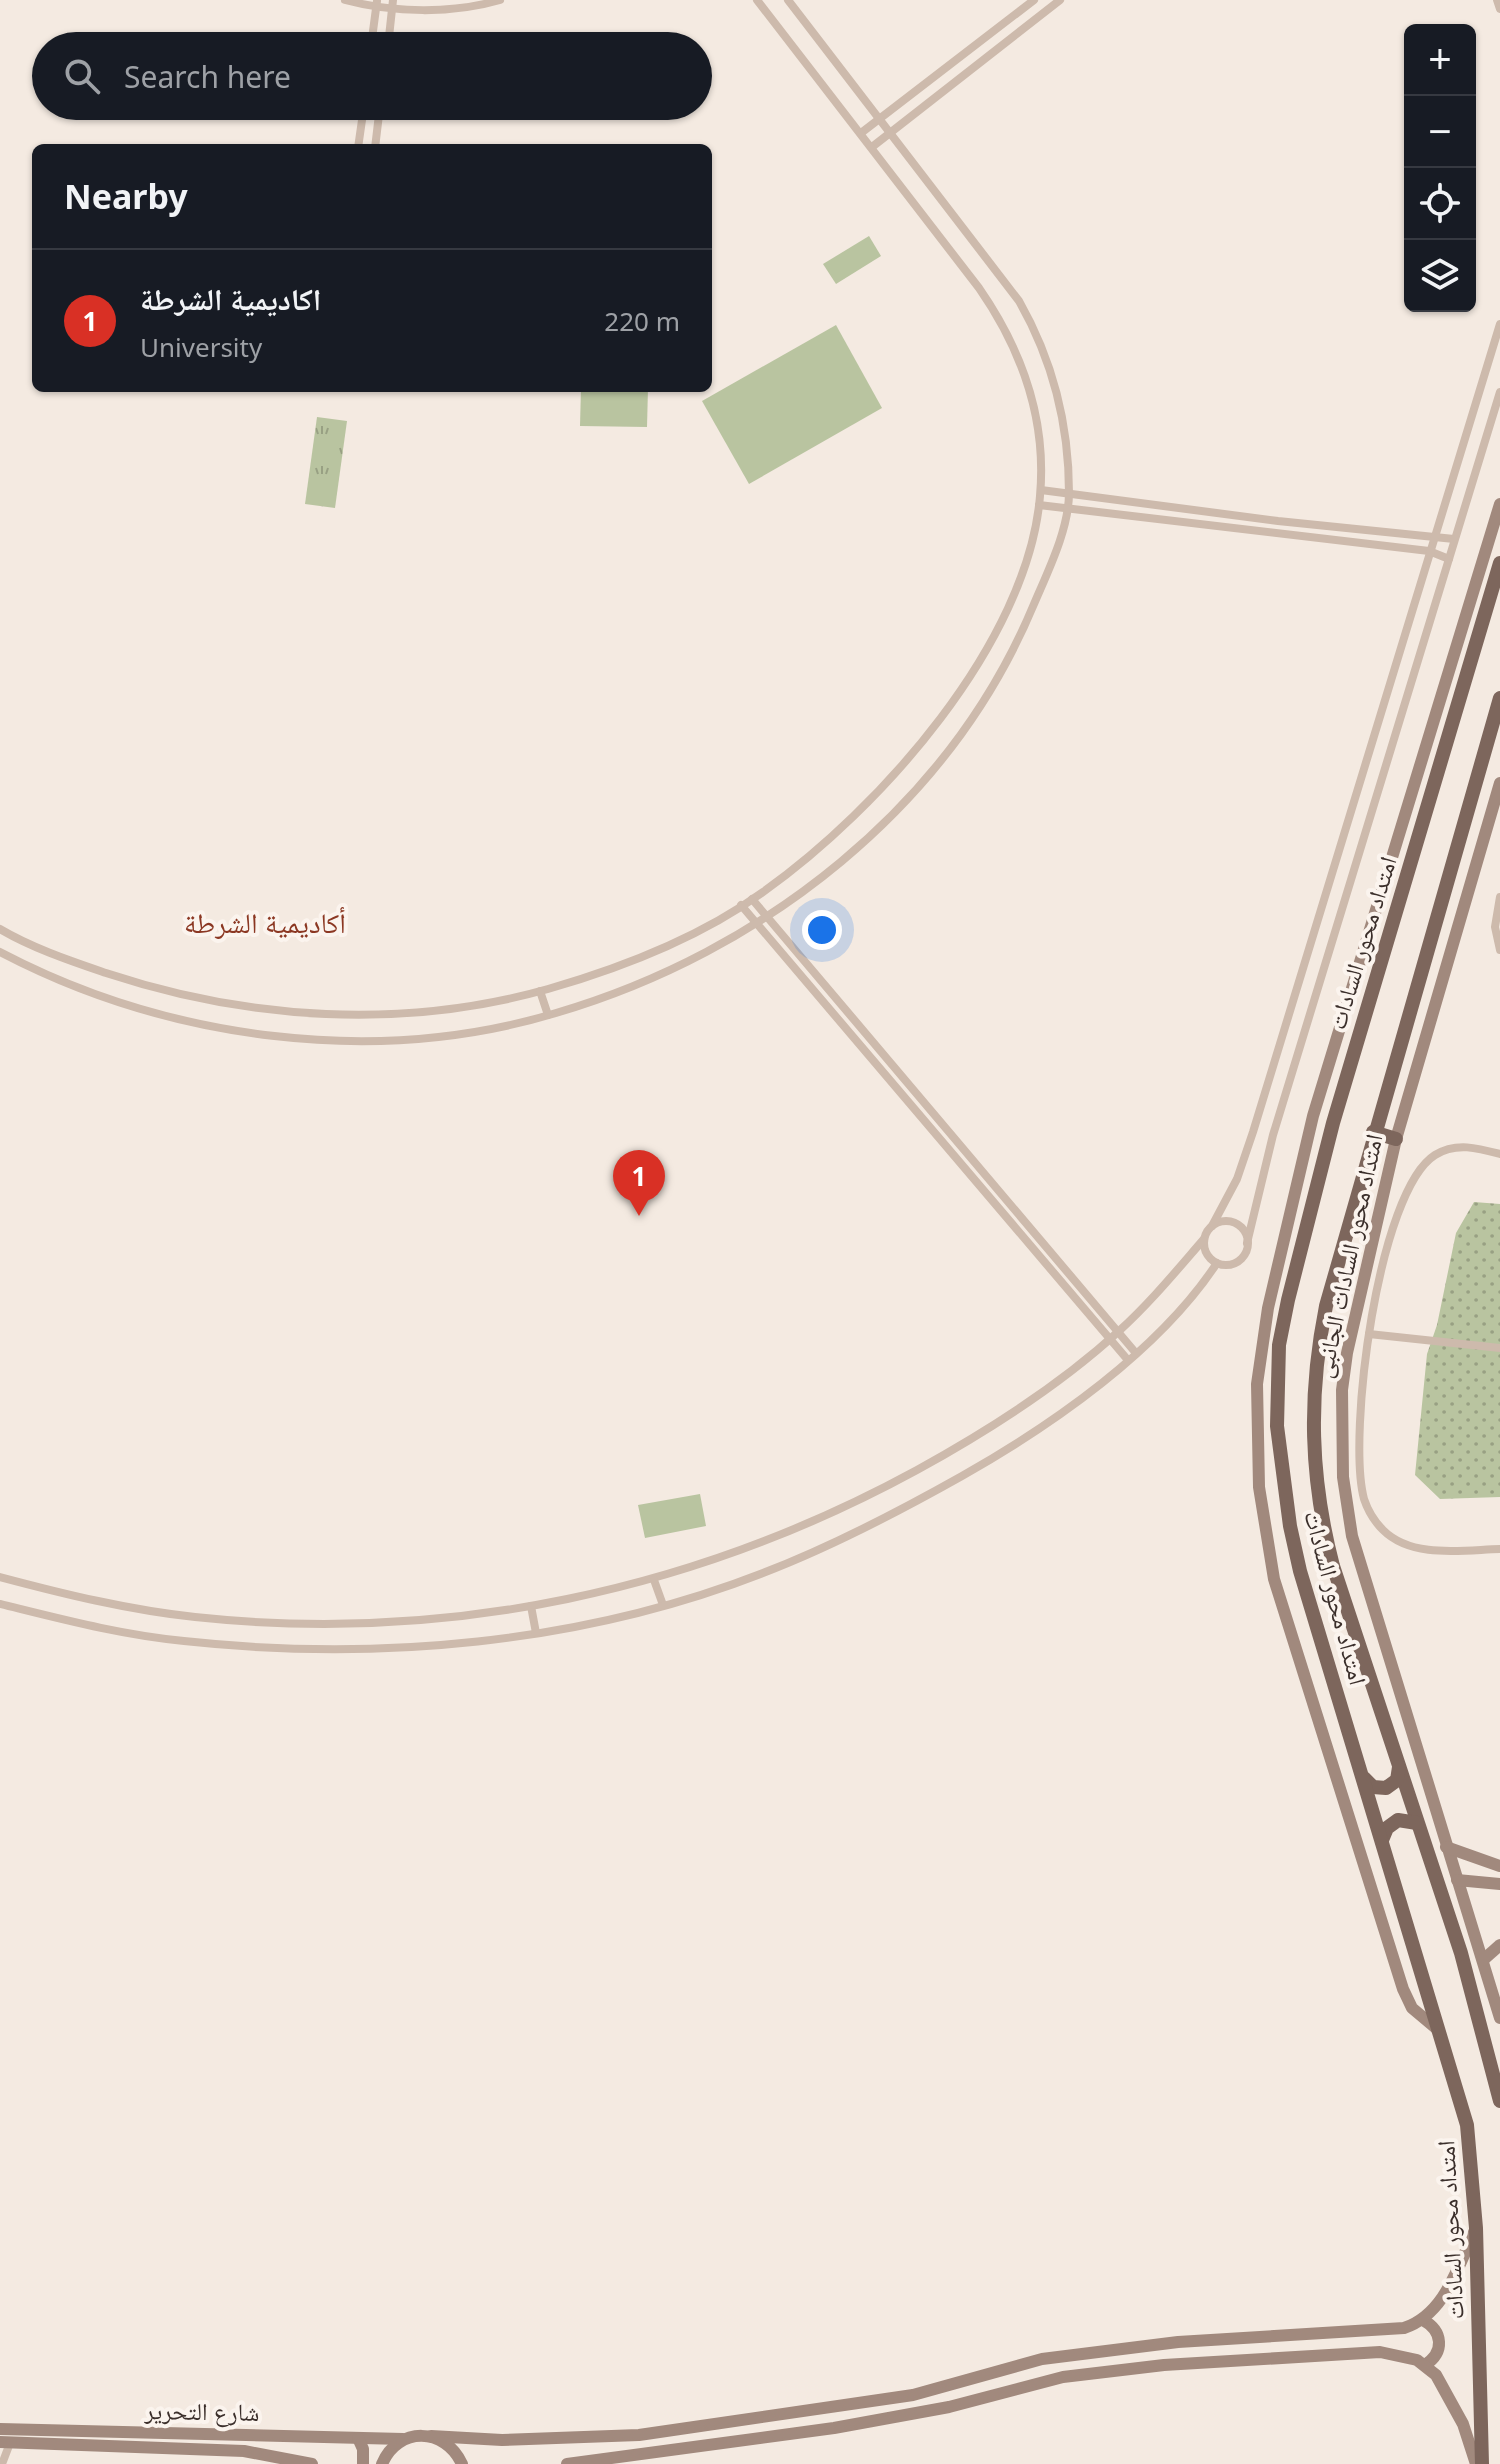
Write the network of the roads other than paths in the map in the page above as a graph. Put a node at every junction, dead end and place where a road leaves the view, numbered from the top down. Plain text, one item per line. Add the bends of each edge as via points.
1 (345, 0) edge
2 (500, 0) edge
3 (757, 0) edge
4 (788, 0) edge
5 (1034, 0) edge
6 (1060, 0) edge
7 (1497, 0) edge
8 (376, 2) edge
9 (393, 3) edge
10 (1500, 9) edge
11 (373, 32) edge
12 (390, 32) edge
13 (881, 119) junction
14 (362, 120) edge
15 (378, 120) edge
16 (891, 131) junction
17 (861, 133) junction
18 (359, 144) edge
19 (375, 144) edge
20 (872, 147) junction
21 (1500, 324) edge
22 (1500, 392) edge
23 (1041, 490) junction
24 (1069, 495) junction
25 (1500, 504) edge
26 (1039, 505) junction
27 (1067, 510) junction
28 (1433, 538) junction
29 (1454, 539) junction
30 (1429, 551) junction
31 (1449, 559) junction
32 (1500, 563) edge
33 (1500, 698) edge
34 (1500, 783) edge
35 (1500, 897) edge
36 (752, 899) junction
37 (741, 905) junction
38 (766, 916) junction
39 (755, 922) junction
40 (0, 929) edge
41 (1500, 950) edge
42 (0, 952) edge
43 (540, 991) junction
44 (548, 1015) junction
45 (1373, 1132) junction
46 (1396, 1139) junction
47 (1500, 1154) edge
48 (1212, 1226) junction
49 (1204, 1239) junction
50 (1247, 1243) junction
51 (1217, 1263) junction
52 (1117, 1333) junction
53 (1369, 1334) junction
54 (1108, 1341) junction
55 (1500, 1348) edge
56 (1135, 1352) junction
57 (1127, 1359) junction
58 (1500, 1549) edge
59 (0, 1577) edge
60 (654, 1580) junction
61 (0, 1604) edge
62 (663, 1605) junction
63 (531, 1606) junction
64 (536, 1633) junction
65 (1399, 1767) junction
66 (1364, 1777) junction
67 (1417, 1823) junction
68 (1382, 1840) junction
69 (1446, 1847) junction
70 (1500, 1866) edge
71 (1457, 1880) junction
72 (1500, 1884) edge
73 (1500, 1945) edge
74 (1483, 1960) junction
75 (1500, 2018) edge
76 (1437, 2029) junction
77 (1500, 2029) edge
78 (1485, 2035) junction
79 (1500, 2101) edge
80 (1476, 2228) junction
81 (1423, 2320) junction
82 (1425, 2365) junction
83 (0, 2429) edge
84 (431, 2436) junction
85 (358, 2438) junction
86 (403, 2439) junction
87 (5, 2442) edge
88 (2, 2464) edge
89 (312, 2464) edge
90 (363, 2464) edge
91 (382, 2464) edge
92 (462, 2464) edge
93 (567, 2464) edge
94 (1479, 2464) edge

1 - 8 street
2 - 9 street via 476,7
3 - 17 street
4 - 13 street
5 - 13 street
6 - 16 street
7 - 10 street
8 - 9 street
8 - 11 street
9 - 12 street
13 - 16 street
13 - 17 street
14 - 18 street
15 - 19 street
16 - 20 street
16 - 24 street via 991,260 1032,324 1057,394
17 - 20 street
20 - 23 street via 1009,334 1033,400
21 - 28 street
22 - 29 street
23 - 24 street
23 - 26 street
24 - 27 street
24 - 28 street
25 - 76 street via 1313,1116 1268,1308 1256,1410 1259,1487 1280,1602 1403,1989 1412,2008
26 - 27 street
26 - 36 street via 1025,559 997,626 933,729 885,786 820,848
27 - 30 street
27 - 38 street via 1042,586 1014,646 934,770 847,858
28 - 29 street
28 - 30 street
29 - 31 street
30 - 31 street
30 - 48 street via 1253,1132 1237,1179
31 - 50 street via 1273,1135
32 - 66 main road, امتداد محور السادات via 1333,1123 1279,1345 1277,1426 1290,1526
33 - 45 main road, امتداد محور السادات
34 - 46 street, امتداد محور السادات الجانبى
35 - 41 street via 1495,927
36 - 37 street
36 - 38 street
37 - 39 street
37 - 43 street via 606,970
38 - 39 street
38 - 52 street
39 - 44 street via 674,967
39 - 54 street
40 - 43 street via 157,990 293,1013 422,1011
42 - 44 street via 57,982 159,1015 240,1031 315,1039 413,1038
43 - 44 street
45 - 46 main road
45 - 65 main road, امتداد محور السادات via 1320,1335 1312,1437 1315,1481 1333,1566
46 - 69 street, امتداد محور السادات الجانبى via 1347,1353 1343,1477 1352,1536
47 - 53 street via 1453,1148 1422,1166 1397,1220
48 - 49 street
48 - 50 street via 1238,1225
49 - 51 street via 1206,1253
49 - 52 street
50 - 51 street via 1238,1262
51 - 56 street via 1191,1298
52 - 54 street
52 - 56 street
53 - 55 street
53 - 58 street via 1359,1440 1365,1500 1372,1517 1384,1532 1416,1549
54 - 57 street
54 - 60 street via 975,1438 897,1481 758,1546
56 - 57 street
57 - 62 street via 1002,1453 927,1495 763,1573
59 - 63 street via 112,1604 277,1623 378,1624
60 - 62 street
60 - 63 street
61 - 64 street via 134,1634 237,1646 382,1649
62 - 64 street
63 - 64 street
65 - 66 main road via 1397,1780 1386,1788 1373,1787
65 - 67 main road, امتداد محور السادات
66 - 68 main road, امتداد محور السادات
67 - 68 main road via 1392,1823
67 - 78 main road, امتداد محور السادات
68 - 76 main road, امتداد محور السادات
69 - 70 street
69 - 71 street, امتداد محور السادات الجانبى
71 - 72 street
71 - 74 street, امتداد محور السادات الجانبى
73 - 74 street
74 - 75 street, امتداد محور السادات الجانبى
76 - 80 main road, امتداد محور السادات via 1467,2125
77 - 78 main road
78 - 79 main road, امتداد محور السادات
80 - 81 street via 1444,2296
80 - 94 main road, امتداد محور السادات
81 - 82 street via 1434,2327 1440,2345
81 - 84 street, شارع التحرير via 1394,2330 1178,2342 1042,2359 913,2395 686,2429 569,2439
82 - 93 street via 1380,2352 1164,2365 1037,2382 949,2407 834,2428
82 - 94 street via 1455,2407
83 - 85 street, شارع التحرير
84 - 86 street, شارع التحرير
84 - 92 street via 453,2449
85 - 86 street, شارع التحرير
85 - 90 street
86 - 91 street
87 - 88 street
87 - 89 street, شارع التحرير via 244,2451

